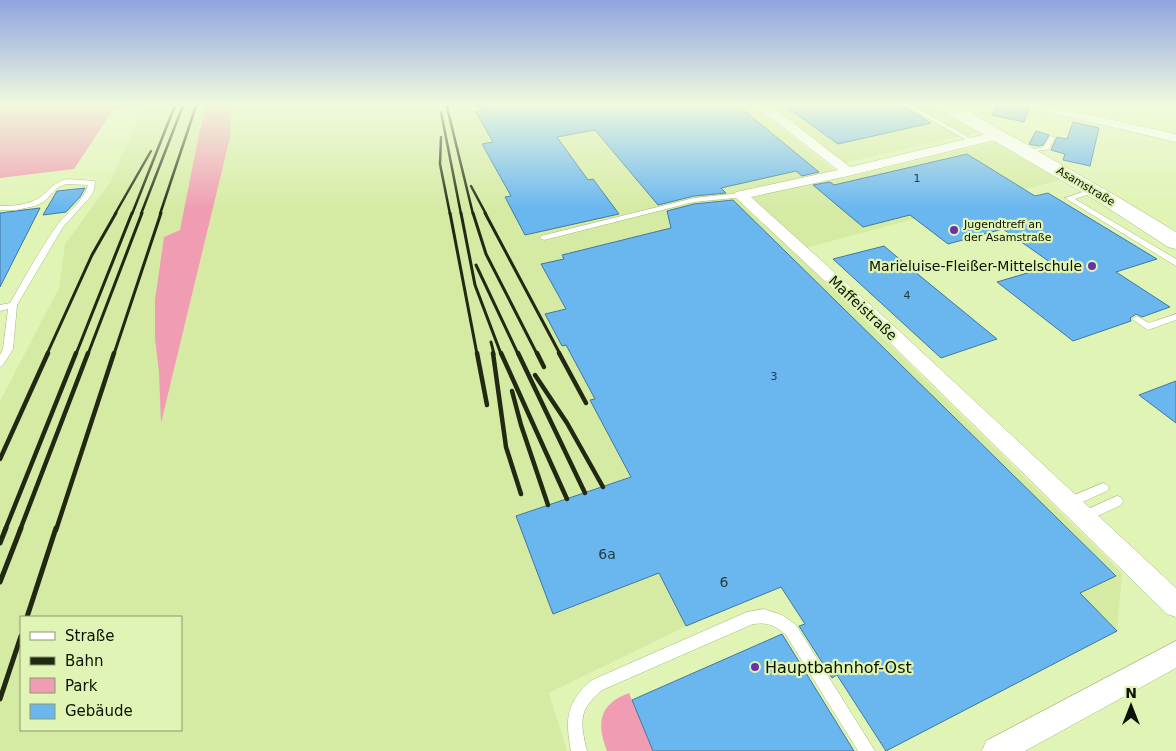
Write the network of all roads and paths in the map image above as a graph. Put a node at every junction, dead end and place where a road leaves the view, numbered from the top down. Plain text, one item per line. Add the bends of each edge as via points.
1 (805, 138) edge
2 (967, 138) edge
3 (985, 138) edge
4 (1004, 138) edge
5 (1052, 138) dead end
6 (972, 141) junction
7 (1028, 152) junction
8 (848, 172) junction
9 (1094, 191) junction
10 (741, 195) junction
11 (0, 208) edge
12 (544, 238) dead end
13 (1176, 242) edge
14 (1176, 263) edge
15 (12, 305) junction
16 (0, 308) edge
17 (1176, 317) edge
18 (1137, 319) dead end
19 (0, 361) edge
20 (1103, 488) dead end
21 (1117, 501) dead end
22 (1069, 503) junction
23 (1083, 517) junction
24 (1176, 605) edge
25 (1176, 654) edge
26 (580, 751) edge
27 (867, 751) edge
28 (996, 751) edge

1 - 8 street
2 - 6 lane
3 - 6 street
4 - 7 street, Asamstraße
5 - 7 lane via 1047,148
6 - 8 street
7 - 9 street, Asamstraße
8 - 10 street
9 - 13 street, Asamstraße
9 - 14 lane via 1069,198
10 - 12 lane via 694,200
10 - 22 street, Maffeistraße
11 - 15 lane via 26,207 66,182 92,183 82,203 62,223
15 - 16 lane
15 - 19 lane via 8,349
17 - 18 lane via 1148,327
20 - 22 lane
21 - 23 lane
22 - 23 street, Maffeistraße
23 - 24 street, Maffeistraße
25 - 28 street
26 - 27 lane via 574,712 583,696 597,685 752,617 765,615 778,619 791,630

